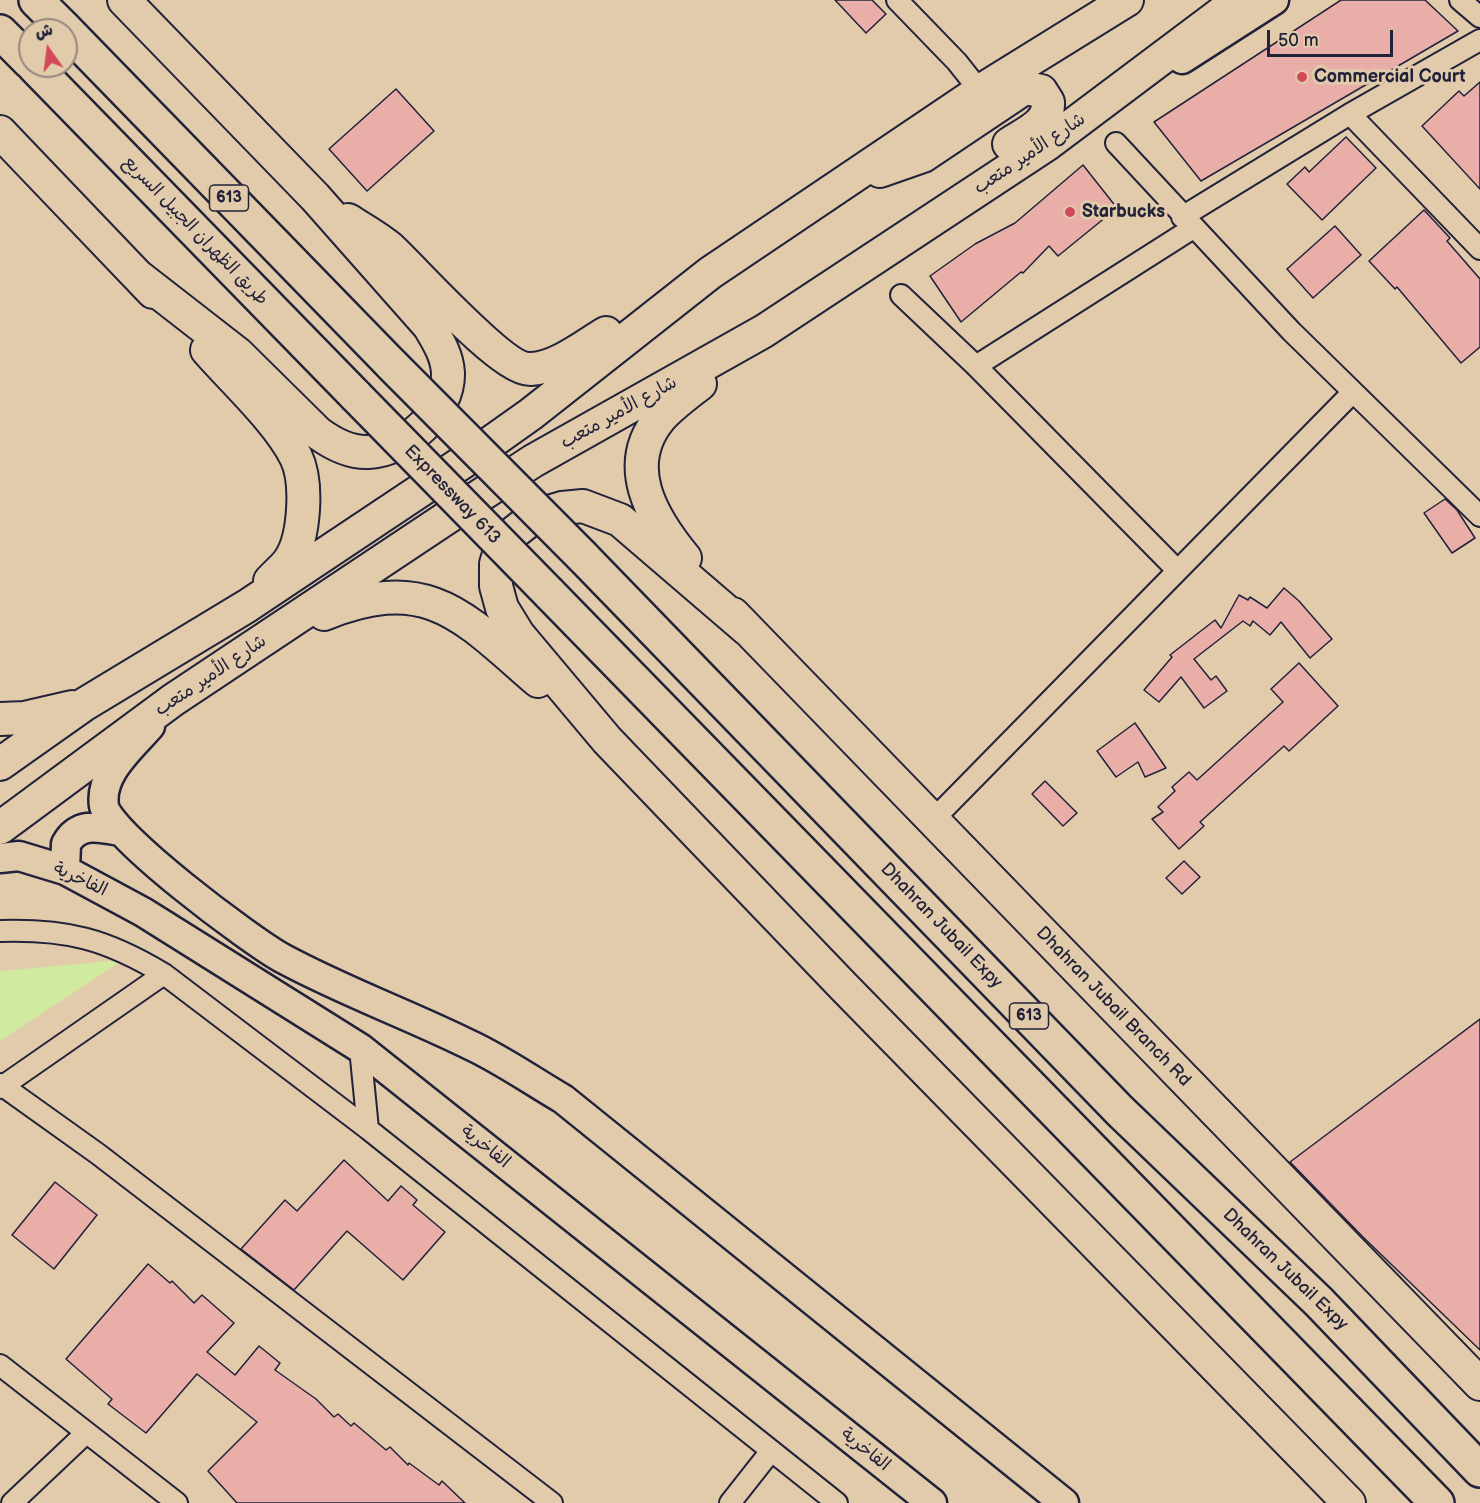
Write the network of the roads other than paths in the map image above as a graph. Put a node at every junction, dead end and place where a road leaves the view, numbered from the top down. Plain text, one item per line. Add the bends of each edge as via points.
1 (36, 0) edge
2 (124, 0) edge
3 (897, 0) edge
4 (1104, 0) edge
5 (1127, 0) edge
6 (1239, 0) edge
7 (1274, 0) edge
8 (1460, 0) edge
9 (1480, 17) edge
10 (54, 18) edge
11 (0, 32) edge
12 (1480, 40) edge
13 (78, 42) edge
14 (18, 50) edge
15 (46, 78) edge
16 (985, 87) junction
17 (1350, 114) junction
18 (0, 132) edge
19 (1116, 143) dead end
20 (1046, 145) junction
21 (844, 183) junction
22 (315, 197) junction
23 (1187, 222) junction
24 (1480, 249) edge
25 (882, 253) junction
26 (710, 273) junction
27 (139, 277) junction
28 (901, 295) dead end
29 (764, 331) junction
30 (976, 366) junction
31 (1353, 392) junction
32 (356, 396) joint
33 (1480, 516) edge
34 (1177, 570) junction
35 (247, 606) junction
36 (747, 629) junction
37 (273, 634) junction
38 (173, 700) junction
39 (85, 704) junction
40 (0, 719) edge
41 (607, 740) junction
42 (0, 764) edge
43 (933, 821) junction
44 (0, 828) edge
45 (120, 831) junction
46 (0, 858) edge
47 (65, 870) junction
48 (0, 932) edge
49 (164, 974) junction
50 (360, 1048) junction
51 (1, 1086) edge
52 (368, 1129) junction
53 (0, 1365) edge
54 (1480, 1384) edge
55 (86, 1433) junction
56 (771, 1451) junction
57 (1480, 1470) edge
58 (12, 1503) edge
59 (177, 1503) edge
60 (552, 1503) edge
61 (729, 1503) edge
62 (837, 1503) edge
63 (932, 1503) edge
64 (1064, 1503) edge
65 (1349, 1503) edge
66 (1437, 1503) edge

1 - 10 highway, 613
2 - 22 main road
3 - 16 street
4 - 16 street
5 - 16 main road
6 - 20 main road, شارع الأمير متعب
7 - 20 street
8 - 9 street
11 - 14 highway
12 - 17 street
13 - 57 highway, Dhahran Jubail Expy / 613, bridge via 1112,1102 1319,1302
15 - 32 highway, طريق الظهران الجبيل السريع / 613
16 - 21 main road
17 - 23 street
17 - 24 street
18 - 27 main road
19 - 23 street
20 - 25 main road, شارع الأمير متعب
21 - 25 main road via 923,156 1020,91 1036,89 1045,95 1049,109 1042,122 950,184
21 - 26 main road
22 - 26 main road via 388,247 491,347 518,367 531,369 567,356
22 - 27 main road via 429,326 443,348 448,374 434,414 409,437 388,448 369,452 349,450 318,433 238,354
23 - 30 street
23 - 31 street
25 - 29 main road, شارع الأمير متعب
26 - 35 main road via 522,420
27 - 35 main road via 267,416 297,458 304,493 300,531 290,559
28 - 30 street
29 - 36 main road via 661,417 646,444 643,466 647,501 664,533
29 - 37 main road, شارع الأمير متعب via 533,461
30 - 34 street
31 - 33 street
31 - 34 street
32 - 66 highway, Expressway 613 / 613, bridge
34 - 43 street
35 - 39 main road
36 - 41 main road via 620,520 601,511 583,506 562,508 536,516 518,528 503,541 495,564 501,608 518,634
36 - 43 main road, Dhahran Jubail Branch Rd
37 - 38 main road, شارع الأمير متعب
37 - 41 main road via 351,603 377,598 403,596 432,604 456,614 489,639
38 - 44 main road, شارع الأمير متعب
38 - 45 street via 113,769 103,790 107,814
39 - 40 main road via 24,718
39 - 42 main road
41 - 65 main road
43 - 54 main road, Dhahran Jubail Branch Rd
45 - 47 street via 92,826 79,830 66,844
45 - 64 street via 280,957 470,1045 563,1099
46 - 47 street, الفاخرية via 19,856
47 - 50 street, الفاخرية via 143,912
48 - 49 street via 67,934 105,942
49 - 51 street
49 - 52 street
50 - 52 street
50 - 63 street, الفاخرية
51 - 60 street via 98,1154
52 - 56 street
53 - 55 street
55 - 58 street
55 - 59 street
56 - 61 street
56 - 62 street

